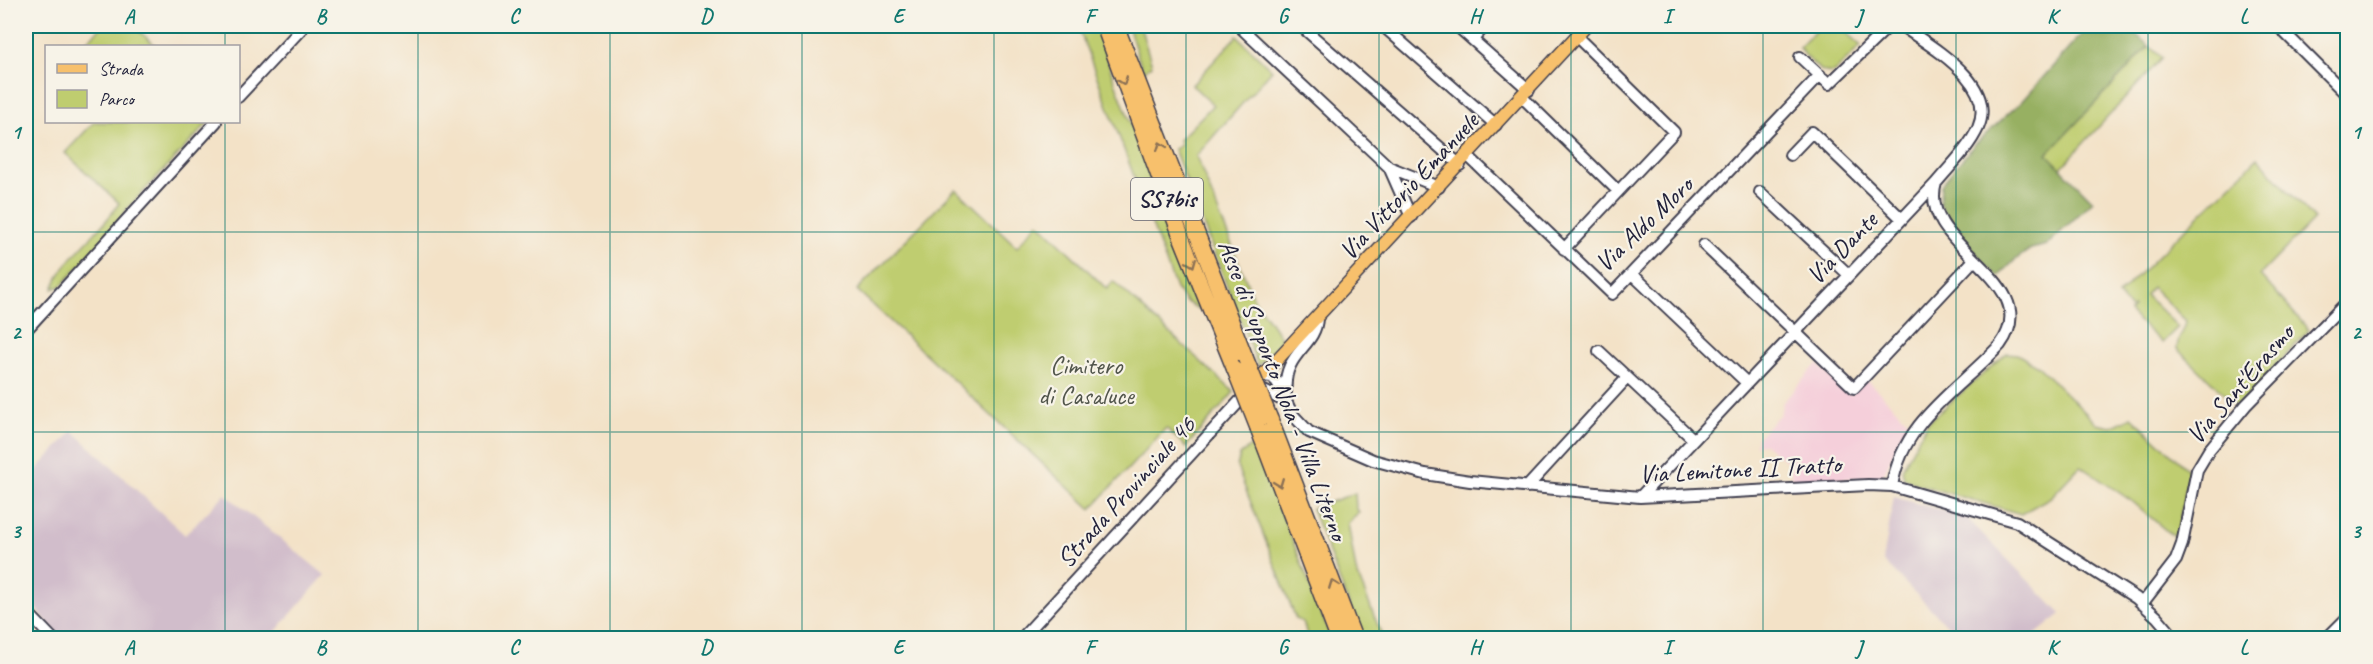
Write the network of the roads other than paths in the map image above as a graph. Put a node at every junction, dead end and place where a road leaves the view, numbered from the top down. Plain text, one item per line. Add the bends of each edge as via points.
1 (304, 26) edge
2 (1104, 26) edge
3 (1116, 26) edge
4 (1239, 26) edge
5 (1301, 26) edge
6 (1383, 26) edge
7 (1457, 26) edge
8 (1485, 26) edge
9 (1586, 26) edge
10 (1889, 26) edge
11 (1902, 26) edge
12 (2278, 26) edge
13 (1576, 36) junction
14 (1473, 39) junction
15 (1800, 57) dead end
16 (1820, 75) junction
17 (1525, 93) junction
18 (240, 95) edge
19 (2348, 96) edge
20 (215, 123) edge
21 (1496, 125) junction
22 (1790, 155) dead end
23 (1464, 161) junction
24 (1389, 167) junction
25 (1936, 183) junction
26 (1439, 187) junction
27 (1618, 191) junction
28 (1760, 192) dead end
29 (1411, 217) junction
30 (1902, 219) junction
31 (1704, 245) dead end
32 (1564, 249) junction
33 (1974, 260) junction
34 (1632, 274) junction
35 (1848, 274) junction
36 (2348, 301) edge
37 (1317, 318) junction
38 (26, 330) edge
39 (1794, 331) junction
40 (1599, 351) dead end
41 (1262, 376) junction
42 (1627, 378) junction
43 (1746, 382) junction
44 (1287, 402) junction
45 (1237, 404) junction
46 (1264, 424) junction
47 (1693, 440) junction
48 (1892, 486) junction
49 (1527, 487) junction
50 (1640, 497) junction
51 (2142, 604) junction
52 (26, 611) edge
53 (2348, 617) edge
54 (52, 639) edge
55 (1022, 639) edge
56 (1338, 639) edge
57 (1354, 639) edge
58 (2175, 639) edge
59 (2326, 639) edge

1 - 18 street
2 -> 46 highway, Asse di Supporto Nola - Villa Literno / SS7bis, bridge via 1182,239 1235,370
46 -> 3 highway, Asse di Supporto Nola - Villa Literno / SS7bis, bridge via 1245,357
4 - 24 street
5 - 23 street, Via Aldo Moro
6 - 21 street
7 - 14 street
8 - 14 street
9 - 13 main road, Via Vittorio Emanuele
10 - 16 street via 1829,84
11 - 25 street, Via Dante via 1964,72 1975,88 1981,108 1977,130
12 - 19 street
13 - 17 main road, Via Vittorio Emanuele
13 - 27 street via 1674,132
14 - 17 street
15 - 16 street
16 - 34 street, Via Aldo Moro
17 - 21 main road, Via Vittorio Emanuele
17 - 27 street
20 - 38 street
21 - 23 main road, Via Vittorio Emanuele
22 - 30 street via 1812,132
23 - 26 main road, Via Vittorio Emanuele
23 - 32 street, Via Aldo Moro
24 - 26 street
24 - 29 street
25 - 30 street, Via Dante
25 - 33 street via 1938,216
26 - 29 main road, Via Vittorio Emanuele
27 - 32 street
28 - 35 street
29 - 37 main road, Via Vittorio Emanuele
30 - 35 street, Via Dante
31 - 39 street
32 - 34 street, Via Aldo Moro via 1612,294
33 - 39 street via 1854,388
33 - 48 street via 2001,291 2011,314 2011,327 1993,352 1921,420 1902,452
34 - 43 street
35 - 39 street, Via Dante
36 - 51 street, Via Sant'Erasmo via 2246,405 2209,450 2197,470 2176,560
37 - 41 main road, Via Vittorio Emanuele
37 - 44 street via 1311,335 1288,364 1284,381
39 - 43 street, Via Dante
40 - 42 street
41 - 44 street, Via Lemitone II Tratto via 1269,388
41 - 45 street, Strada Provinciale 46
42 - 47 street
42 - 49 street
43 - 47 street, Via Dante
44 - 45 street via 1264,391
44 - 49 street, Via Lemitone II Tratto via 1292,414 1309,432 1372,460 1425,474
45 - 55 street, Strada Provinciale 46
46 -> 56 highway, Asse di Supporto Nola - Villa Literno / SS7bis
57 -> 46 highway, Asse di Supporto Nola - Villa Literno / SS7bis
47 - 50 street, Via Dante
48 - 50 street, Via Lemitone II Tratto
48 - 51 street, Via Lemitone II Tratto via 2017,522
49 - 50 street, Via Lemitone II Tratto
51 - 58 street, Via Lemitone II Tratto
52 - 54 street
53 - 59 street

